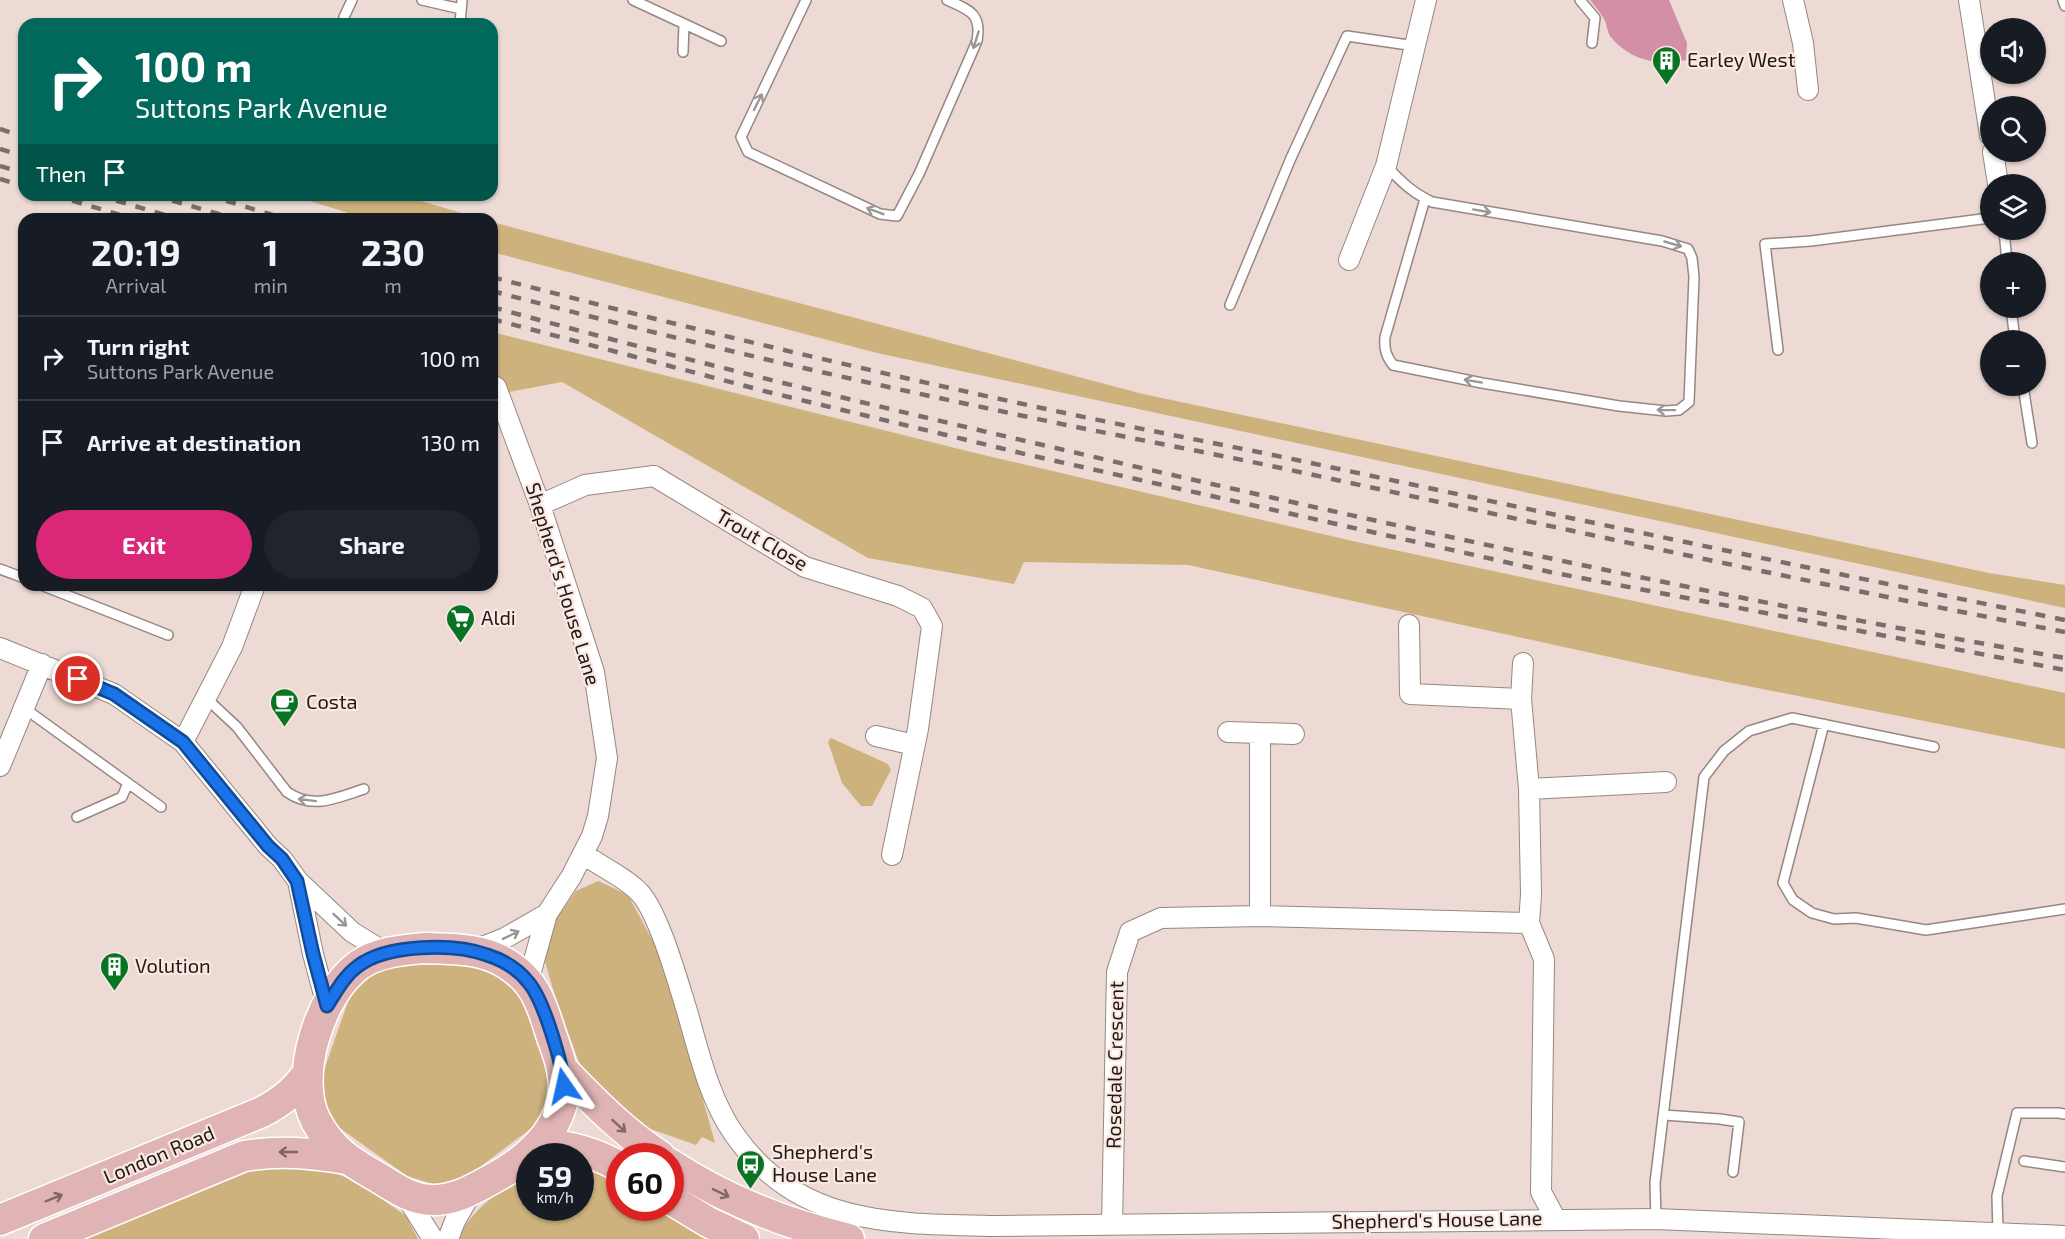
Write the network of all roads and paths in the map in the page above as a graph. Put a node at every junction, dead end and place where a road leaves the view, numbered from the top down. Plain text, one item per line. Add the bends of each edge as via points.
1 (352, 0) edge
2 (422, 0) edge
3 (633, 0) edge
4 (806, 0) edge
5 (947, 0) edge
6 (1425, 0) edge
7 (1580, 0) edge
8 (1793, 0) edge
9 (1970, 0) edge
10 (2063, 0) edge
11 (462, 4) edge
12 (2065, 6) edge
13 (344, 18) edge
14 (684, 24) junction
15 (721, 41) dead end
16 (1592, 43) dead end
17 (1415, 46) junction
18 (683, 52) dead end
19 (1808, 90) dead end
20 (1984, 96) edge
21 (1386, 166) junction
22 (1425, 199) junction
23 (1980, 219) edge
24 (1349, 260) dead end
25 (1230, 305) dead end
26 (1778, 350) dead end
27 (498, 392) edge
28 (2025, 396) edge
29 (2032, 443) dead end
30 (540, 505) junction
31 (0, 569) edge
32 (18, 576) edge
33 (56, 591) edge
34 (253, 591) edge
35 (1409, 625) dead end
36 (168, 636) dead end
37 (0, 648) edge
38 (1523, 663) dead end
39 (42, 664) junction
40 (207, 699) junction
41 (1521, 699) junction
42 (24, 708) junction
43 (1824, 724) junction
44 (1228, 732) dead end
45 (1260, 733) junction
46 (1294, 734) dead end
47 (876, 736) dead end
48 (183, 742) junction
49 (914, 745) junction
50 (1934, 747) dead end
51 (0, 766) edge
52 (1666, 782) dead end
53 (128, 783) junction
54 (364, 789) dead end
55 (1528, 789) junction
56 (161, 807) dead end
57 (77, 817) dead end
58 (584, 854) junction
59 (892, 855) dead end
60 (297, 881) junction
61 (2065, 909) edge
62 (547, 914) junction
63 (1260, 916) junction
64 (1529, 923) junction
65 (472, 951) junction
66 (386, 953) junction
67 (528, 982) junction
68 (327, 1006) junction
69 (562, 1070) junction
70 (307, 1074) junction
71 (2065, 1114) edge
72 (1664, 1115) junction
73 (541, 1143) edge
74 (643, 1143) edge
75 (346, 1159) junction
76 (2024, 1161) dead end
77 (516, 1163) edge
78 (2065, 1167) edge
79 (684, 1172) edge
80 (1733, 1172) dead end
81 (472, 1191) junction
82 (404, 1193) junction
83 (684, 1207) edge
84 (1555, 1218) junction
85 (1656, 1218) junction
86 (0, 1220) edge
87 (1112, 1225) junction
88 (1998, 1233) junction
89 (2065, 1236) edge
90 (44, 1239) edge
91 (433, 1239) edge
92 (448, 1239) edge
93 (744, 1239) edge
94 (849, 1239) edge

1 - 13 lane
2 - 11 lane
3 - 14 lane
5 -> 4 lane via 971,11 980,27 977,40 897,216 880,214 748,152 741,137
6 - 17 street
7 - 16 lane via 1595,18
8 - 19 street
9 - 20 street
10 - 12 lane
14 - 15 lane
14 - 18 lane
17 - 21 street
17 - 25 lane via 1347,36
21 - 22 lane
21 - 24 street
22 -> 22 lane via 1662,241 1688,249 1694,277 1689,402 1679,410 1666,411 1619,406 1393,365 1384,348 1385,337
23 - 26 lane via 1765,244
27 - 30 street, Shepherd's House Lane
28 - 29 lane
30 - 49 street, Trout Close via 585,485 654,476 805,567 922,608 932,626
30 - 58 street, Shepherd's House Lane via 594,672 607,758 598,816
31 - 32 lane
33 - 36 lane
34 - 40 street
35 - 41 street via 1410,694
37 - 39 street
38 - 41 street
39 - 42 street
39 - 48 street via 114,694
40 - 48 street
54 -> 40 lane via 329,800 297,799
41 - 55 street
42 - 51 street
42 - 53 lane
43 - 50 lane
43 - 61 lane via 1783,883 1793,900 1812,913 1834,919 1856,918 1926,930
43 - 72 lane via 1792,718 1749,730 1724,751 1704,777
44 - 45 street
45 - 46 street
45 - 63 street
47 - 49 street
48 - 60 street
49 - 59 street, Trout Close
52 - 55 street
53 - 56 lane
53 - 57 lane via 122,797
55 - 64 street
58 - 62 street, Shepherd's House Lane
58 - 87 street, Shepherd's House Lane via 625,880 649,907 717,1102 734,1133 772,1177 812,1202 845,1213 900,1222
60 -> 66 street via 352,932
60 - 68 street
65 -> 62 street, Shepherd's House Lane via 506,938
62 - 67 street, Shepherd's House Lane
63 - 64 street, Rosedale Crescent
63 - 87 street, Rosedale Crescent via 1161,918 1130,932 1117,972
64 - 84 street via 1544,959 1541,1192
65 - 66 main road via 424,948
65 - 67 main road via 507,964
66 - 68 main road via 358,966
67 - 69 main road via 544,1010
68 - 70 main road via 313,1042
69 - 73 main road via 560,1111
69 -> 74 main road
70 - 75 main road via 307,1092 315,1120
86 -> 70 main road, London Road via 262,1112 284,1100
71 - 88 lane via 2017,1113 1997,1196
72 - 80 lane via 1739,1122
72 - 85 lane via 1655,1183
75 - 82 main road
75 -> 90 main road, London Road via 304,1152 244,1156
76 - 78 lane
77 - 81 main road
79 -> 94 main road via 766,1213
81 - 82 main road via 432,1200
81 - 92 street
82 - 91 street
83 - 93 main road
84 - 85 street, Shepherd's House Lane
84 - 87 street, Shepherd's House Lane
85 - 88 street, Shepherd's House Lane
88 - 89 street, Shepherd's House Lane

